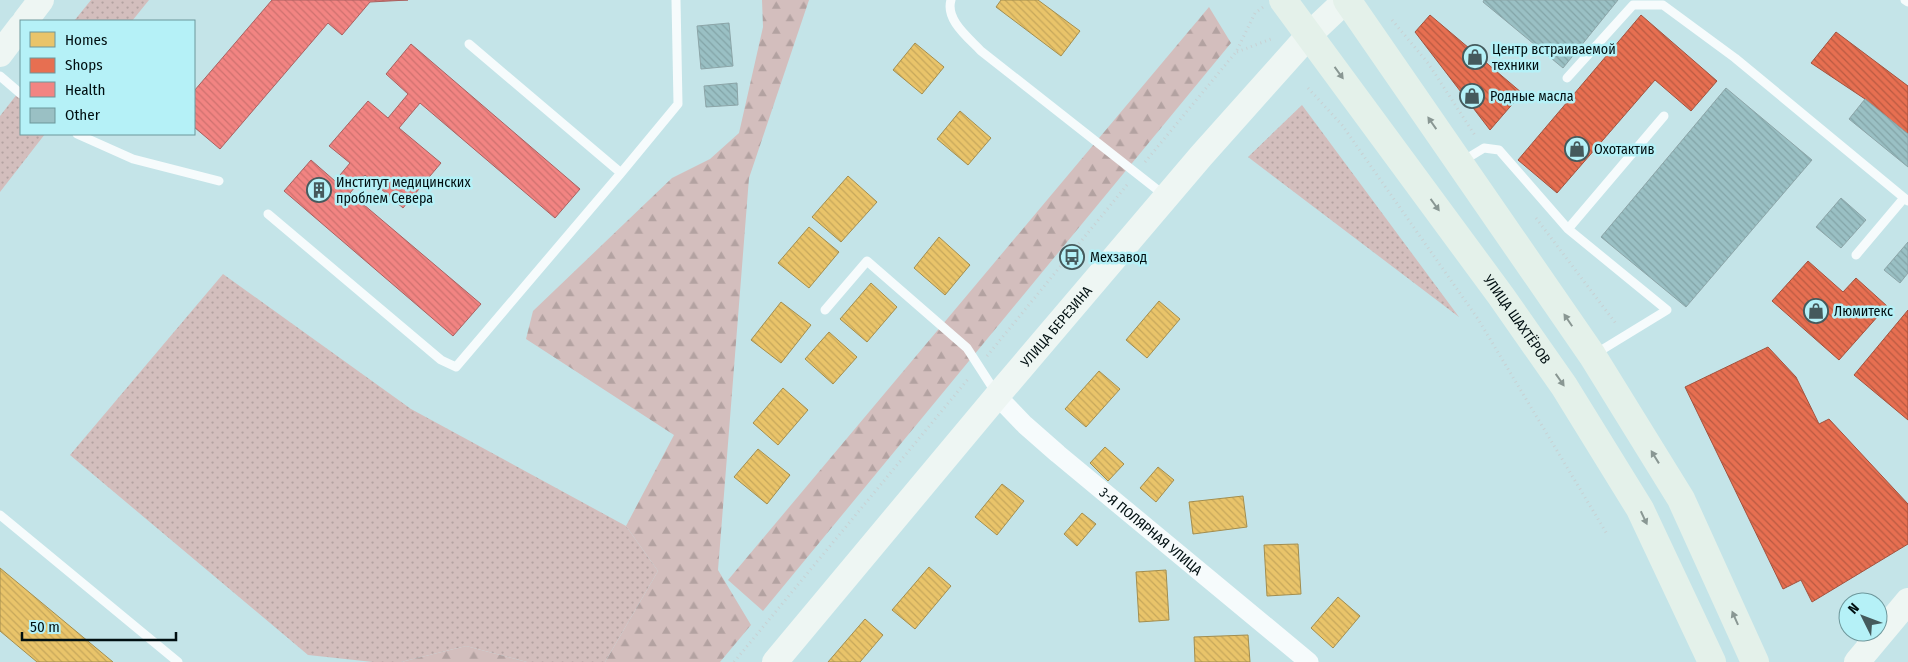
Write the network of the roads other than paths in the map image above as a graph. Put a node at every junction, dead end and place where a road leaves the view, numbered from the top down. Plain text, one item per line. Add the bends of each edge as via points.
1 (41, 0) edge
2 (676, 0) edge
3 (951, 0) edge
4 (1346, 0) edge
5 (1273, 3) edge
6 (26, 20) edge
7 (20, 27) edge
8 (1310, 34) junction
9 (470, 44) dead end
10 (0, 54) edge
11 (0, 76) edge
12 (1566, 78) dead end
13 (20, 93) edge
14 (1664, 116) dead end
15 (79, 135) edge
16 (1460, 163) junction
17 (621, 173) junction
18 (219, 181) dead end
19 (1166, 197) junction
20 (1906, 199) edge
21 (268, 214) dead end
22 (1568, 229) junction
23 (1856, 255) dead end
24 (825, 310) dead end
25 (1592, 355) junction
26 (997, 396) junction
27 (0, 515) edge
28 (1908, 601) edge
29 (178, 662) edge
30 (776, 662) edge
31 (1309, 662) edge
32 (1712, 662) edge
33 (1755, 662) edge
34 (1857, 662) edge

1 - 6 street
2 - 17 lane via 678,104
3 - 19 lane via 956,23 981,51
4 - 8 street, УЛИЦА БЕРЕЗИНА
16 -> 4 main road
5 - 8 main road, УЛИЦА ШАХТЁРОВ
7 - 10 street
8 - 19 street, УЛИЦА БЕРЕЗИНА
8 -> 32 main road, УЛИЦА ШАХТЁРОВ via 1564,386 1640,509
9 - 17 lane
11 - 13 lane
12 - 20 lane via 1633,5 1663,5 1735,58
14 - 22 lane
15 - 18 lane via 133,159
16 - 22 lane via 1484,148 1499,150
25 -> 16 main road
17 - 21 lane via 456,366 441,360
19 - 26 street, УЛИЦА БЕРЕЗИНА
20 - 23 lane
22 - 25 lane via 1667,310
24 - 26 lane via 867,261 967,348
33 -> 25 main road via 1682,499
26 - 30 street, УЛИЦА БЕРЕЗИНА
26 - 31 street, 3-Я ПОЛЯРНАЯ УЛИЦА via 1058,454
27 - 29 lane
28 - 34 street

